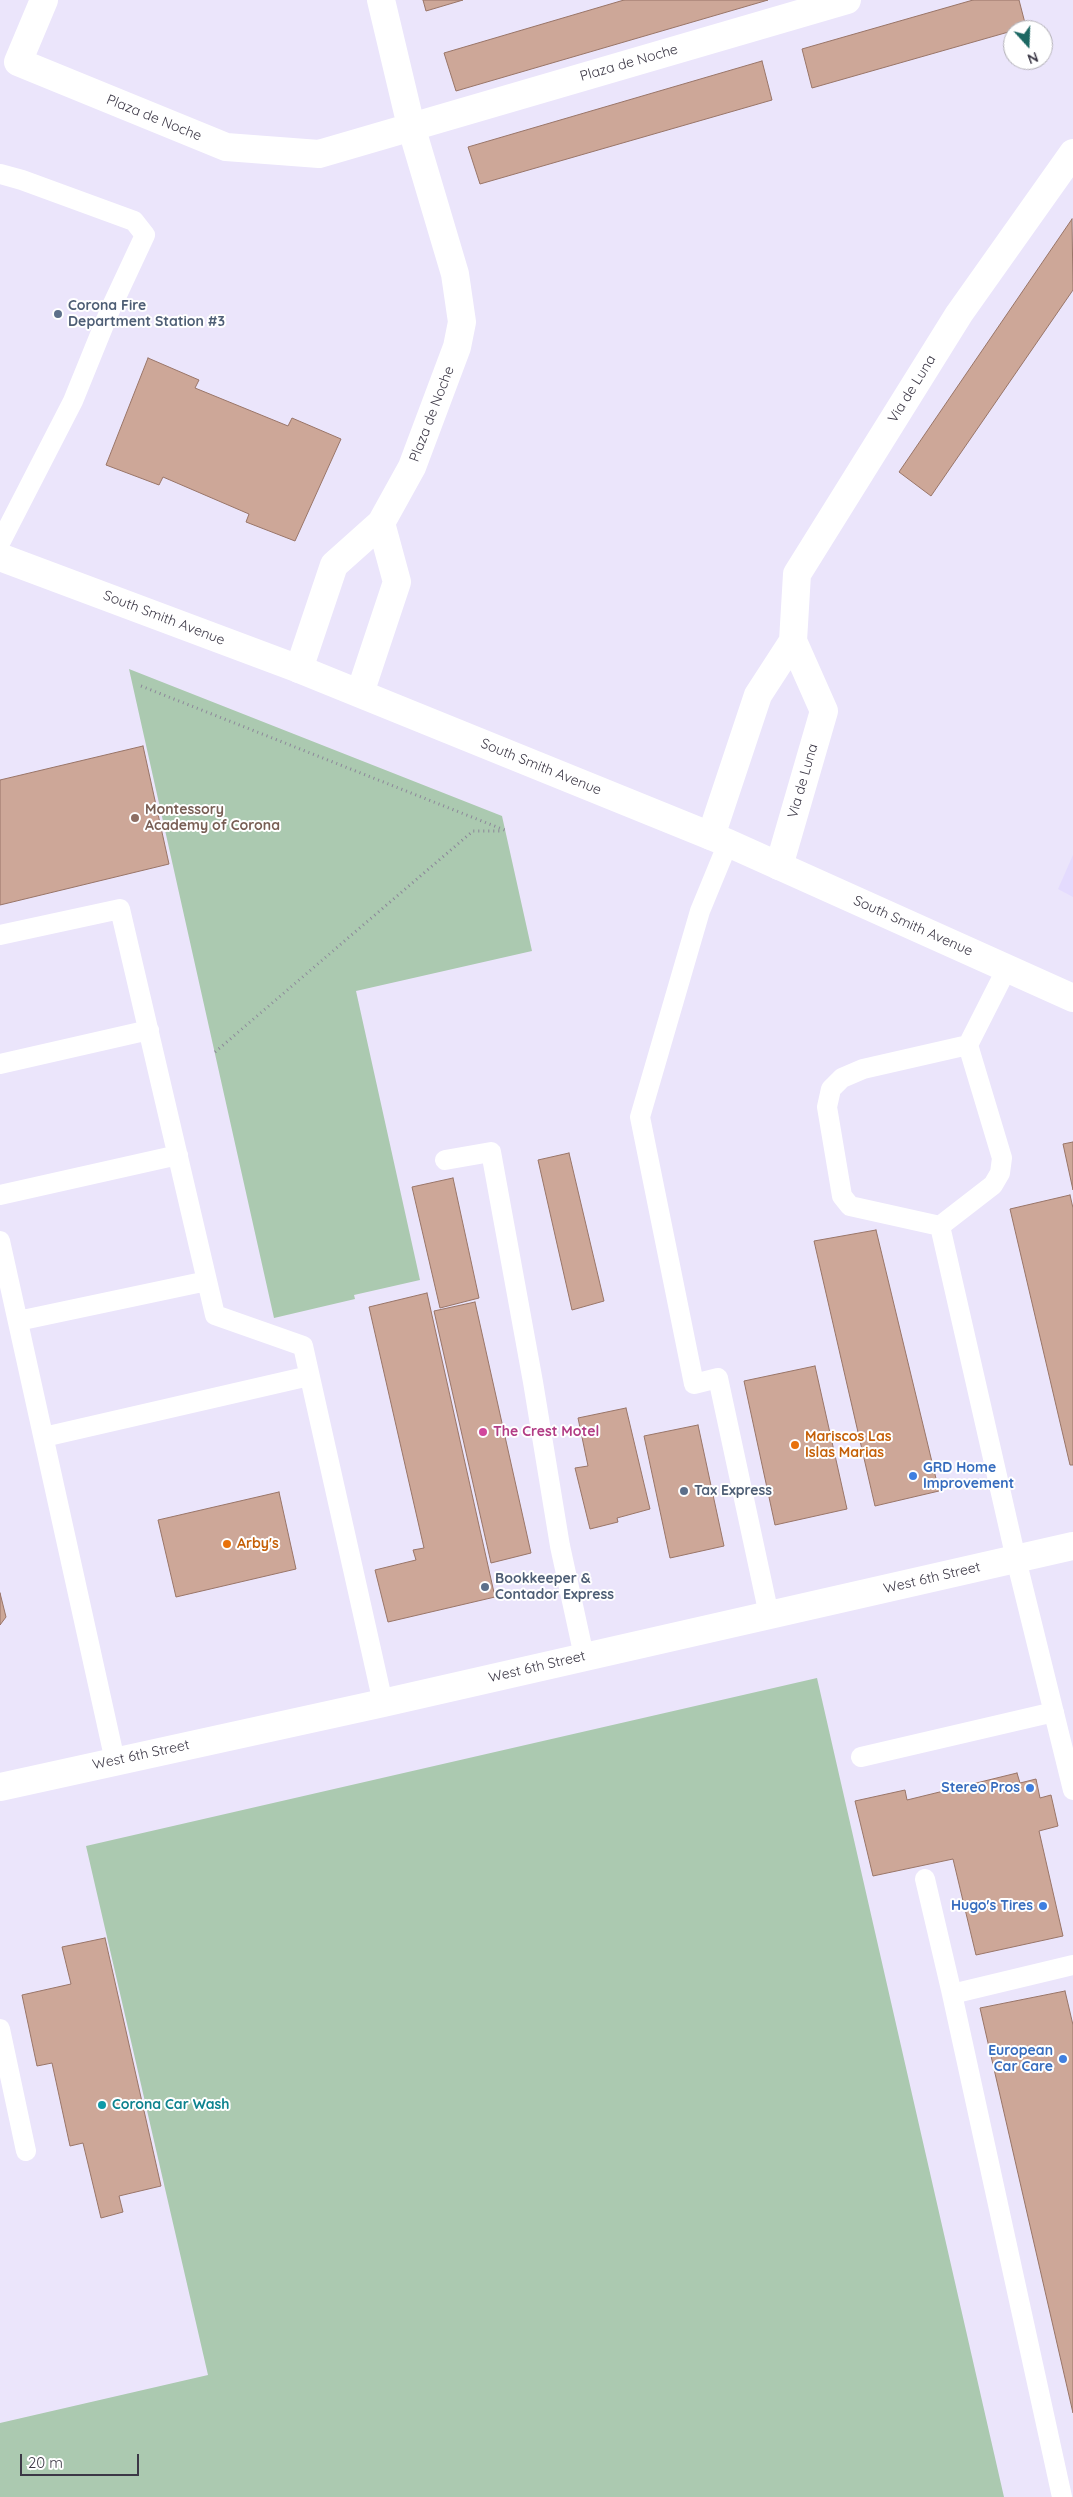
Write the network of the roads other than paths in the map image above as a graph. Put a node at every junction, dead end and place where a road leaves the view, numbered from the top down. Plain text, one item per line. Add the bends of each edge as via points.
1 (44, 0) edge
2 (381, 0) edge
3 (847, 0) edge
4 (411, 126) junction
5 (1073, 153) edge
6 (0, 174) edge
7 (381, 523) junction
8 (0, 543) edge
9 (0, 557) edge
10 (793, 642) junction
11 (299, 669) junction
12 (360, 693) junction
13 (719, 839) junction
14 (779, 866) junction
15 (0, 935) edge
16 (1007, 968) junction
17 (1073, 998) edge
18 (149, 1030) junction
19 (968, 1045) junction
20 (0, 1064) edge
21 (178, 1156) junction
22 (445, 1160) dead end
23 (0, 1195) edge
24 (940, 1226) junction
25 (0, 1241) edge
26 (207, 1282) junction
27 (18, 1321) junction
28 (310, 1376) junction
29 (44, 1436) junction
30 (1073, 1546) edge
31 (1016, 1559) junction
32 (769, 1615) junction
33 (584, 1656) junction
34 (383, 1703) junction
35 (1054, 1712) junction
36 (861, 1757) dead end
37 (115, 1761) junction
38 (0, 1787) edge
39 (1073, 1790) edge
40 (925, 1878) dead end
41 (1073, 1965) edge
42 (952, 1994) junction
43 (0, 2028) edge
44 (26, 2151) dead end
45 (1062, 2497) edge

1 - 4 street, Plaza de Noche via 18,62 226,147 319,154
2 - 4 street
3 - 4 street, Plaza de Noche
4 - 7 street, Plaza de Noche via 454,274 462,322 457,347 412,467
5 - 10 street, Via de Luna via 959,314 797,574
6 - 8 lane via 134,221 145,236 73,401
7 - 11 street, Plaza de Noche via 334,565
7 - 12 street via 396,582
9 - 11 street, South Smith Avenue
10 - 13 street via 758,695
10 - 14 street, Via de Luna via 824,711
11 - 12 street, South Smith Avenue
12 - 13 street, South Smith Avenue
13 - 14 street, South Smith Avenue
13 - 32 lane via 640,1117 694,1384 718,1378
14 - 16 street, South Smith Avenue
15 - 18 lane via 120,909
16 - 17 street, South Smith Avenue
16 - 19 lane
18 - 20 lane
18 - 21 lane
19 - 24 lane via 1002,1158 1000,1173 993,1184
19 - 24 lane via 842,1078 830,1089 827,1107 842,1196 850,1206
21 - 23 lane
21 - 26 lane
22 - 33 lane via 491,1152 560,1546
24 - 31 lane
25 - 27 lane
26 - 27 lane
26 - 28 lane via 215,1315 303,1346
27 - 29 lane
28 - 29 lane
28 - 34 lane
29 - 37 lane
30 - 31 street, West 6th Street
31 - 32 street, West 6th Street
31 - 35 lane
32 - 33 street, West 6th Street
33 - 34 street, West 6th Street
34 - 37 street, West 6th Street
35 - 36 lane
35 - 39 lane
37 - 38 street, West 6th Street
40 - 42 lane
41 - 42 lane
42 - 45 lane
43 - 44 lane

